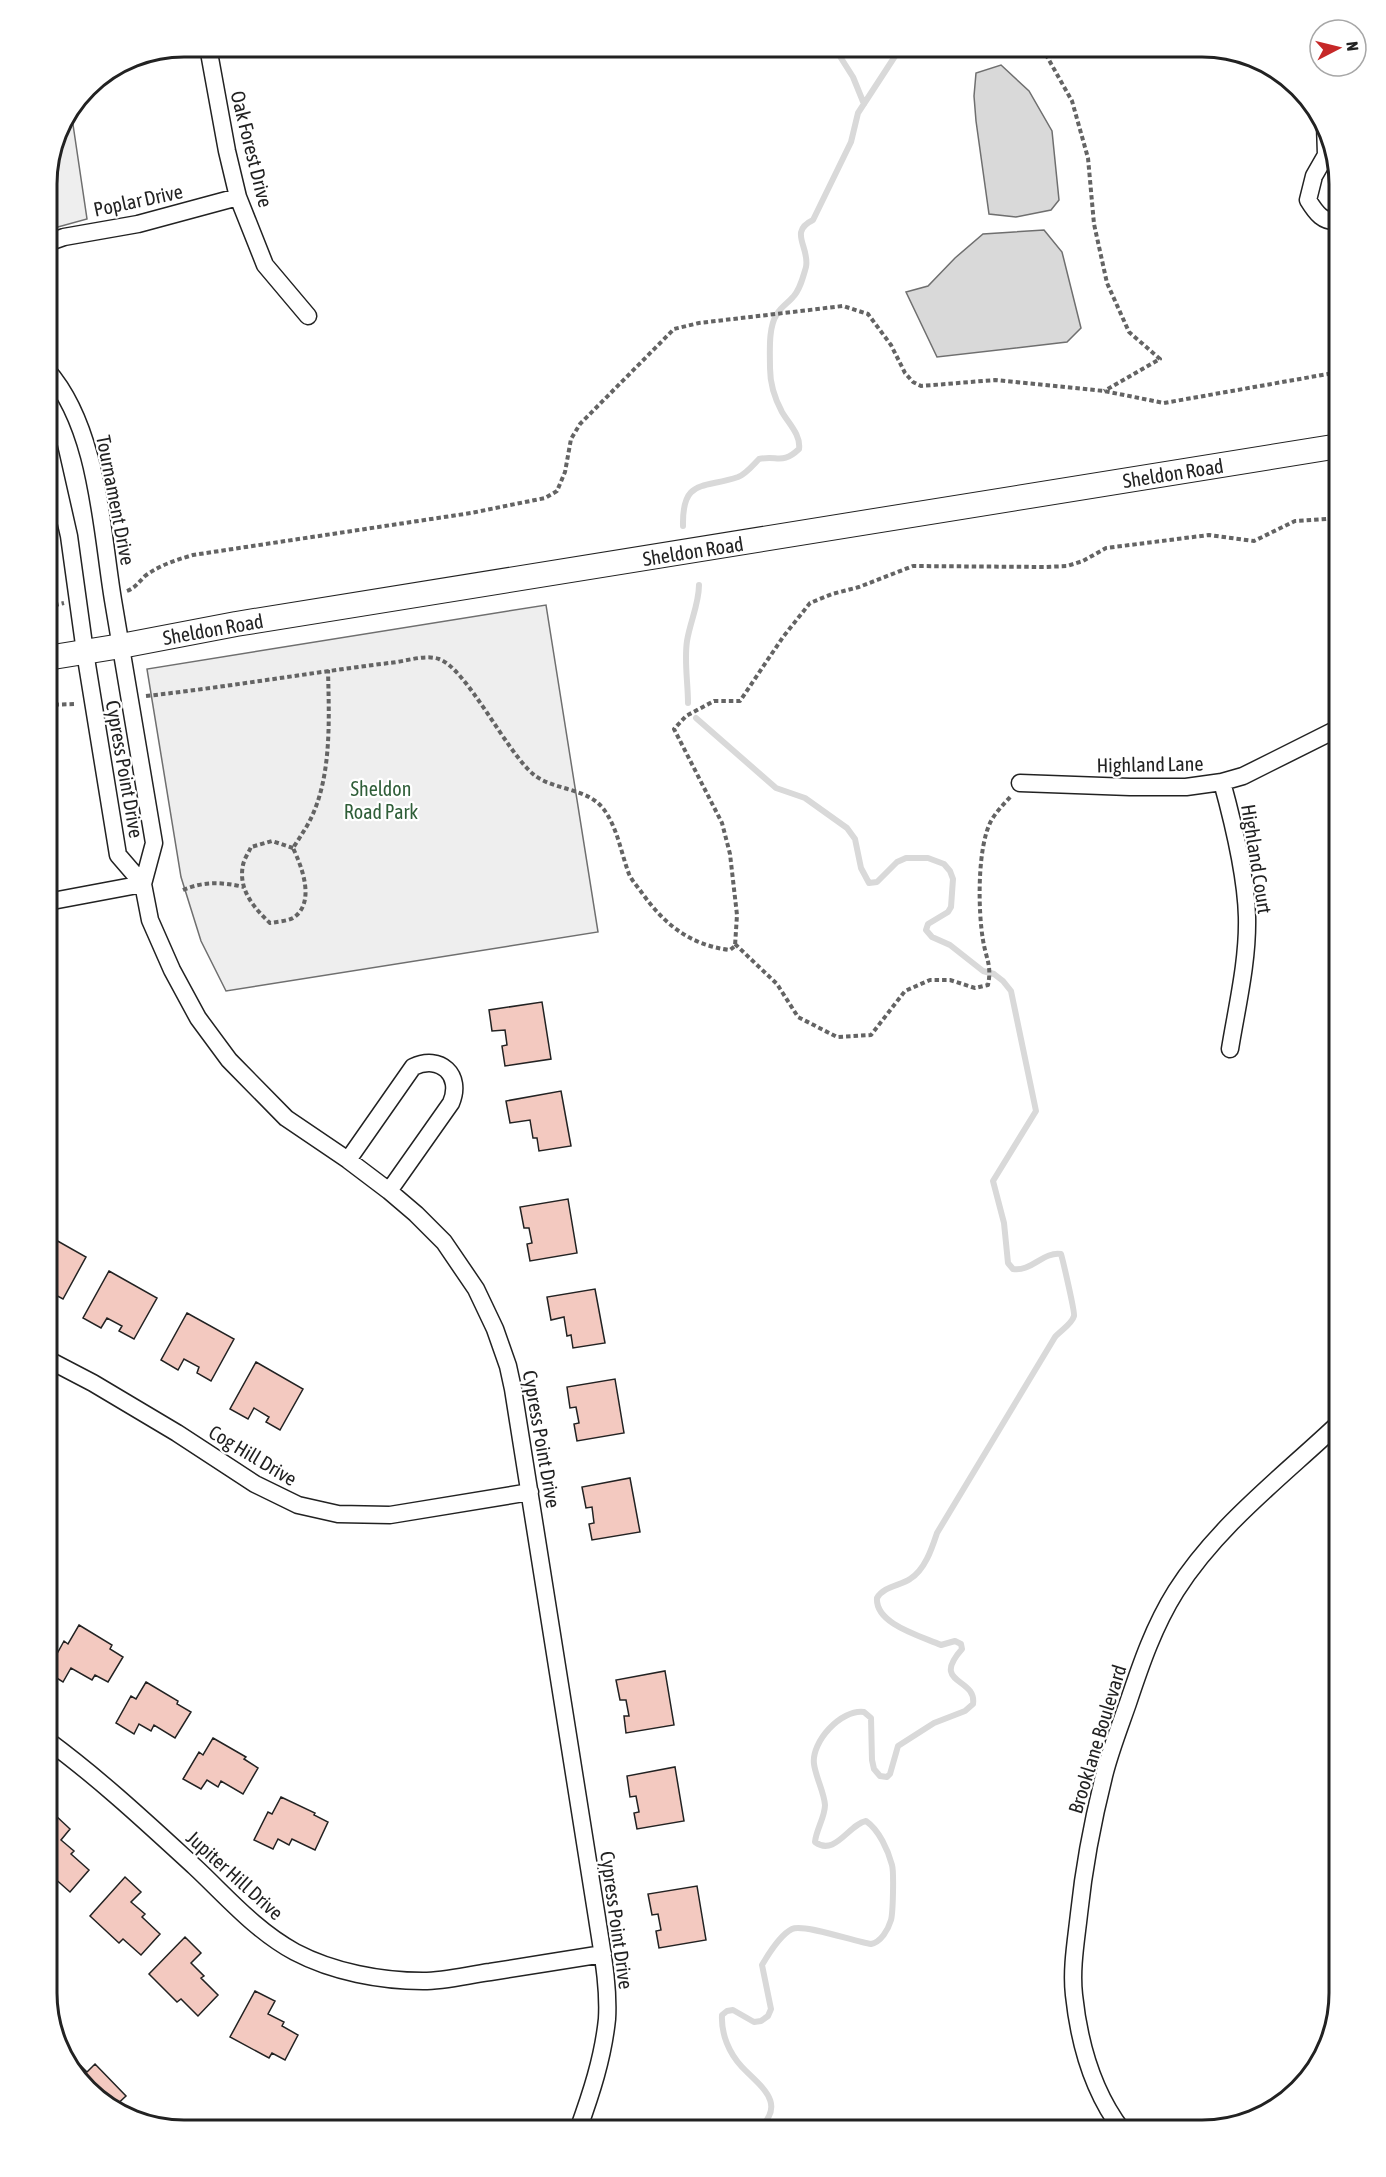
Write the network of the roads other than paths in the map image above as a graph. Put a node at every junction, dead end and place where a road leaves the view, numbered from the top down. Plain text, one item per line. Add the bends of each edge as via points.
1 (210, 57) edge
2 (1327, 160) edge
3 (238, 197) junction
4 (1329, 221) edge
5 (57, 239) edge
6 (308, 316) dead end
7 (57, 382) edge
8 (1329, 448) edge
9 (57, 483) edge
10 (121, 646) junction
11 (85, 652) junction
12 (57, 656) edge
13 (1329, 733) edge
14 (1020, 783) road end
15 (1222, 783) junction
16 (143, 884) junction
17 (57, 900) edge
18 (1230, 1049) dead end
19 (348, 1160) junction
20 (389, 1191) junction
21 (57, 1364) edge
22 (1329, 1438) edge
23 (530, 1492) junction
24 (57, 1748) edge
25 (603, 1954) junction
26 (582, 2120) edge
27 (1114, 2120) edge

1 - 3 street, Oak Forest Drive
2 - 4 street via 1314,176 1308,200 1317,216
3 - 5 street, Poplar Drive via 138,224
3 - 6 street, Oak Forest Drive via 265,265
7 - 10 street, Tournament Drive via 82,434 98,496
8 - 10 main road, Sheldon Road via 236,624
9 - 11 street via 69,536
10 - 11 main road, Sheldon Road
10 - 16 street, Cypress Point Drive via 154,843
11 - 12 main road, Sheldon Road
11 - 16 street, Cypress Point Drive via 118,855
13 - 15 street, Highland Lane
14 - 15 street, Highland Lane via 1186,787
15 - 18 street, Highland Court via 1247,917 1244,966
16 - 17 street
16 - 19 street, Cypress Point Drive via 150,920 172,970 198,1018 223,1052 286,1118
19 - 20 street, Cypress Point Drive
19 - 20 street via 413,1067 422,1062 445,1067 455,1085 451,1103
20 - 23 street, Cypress Point Drive via 444,1242 476,1288 508,1366
21 - 23 street, Cog Hill Drive via 177,1433 255,1484 298,1504 338,1514 390,1515
22 - 27 street, Brooklane Boulevard via 1224,1530 1176,1591 1143,1657 1106,1769 1083,1873 1073,1994 1082,2045
23 - 25 street, Cypress Point Drive
24 - 25 street, Jupiter Hill Drive via 136,1812 236,1909 295,1952 311,1959 394,1980 425,1981
25 - 26 street, Cypress Point Drive via 607,2017 603,2050

